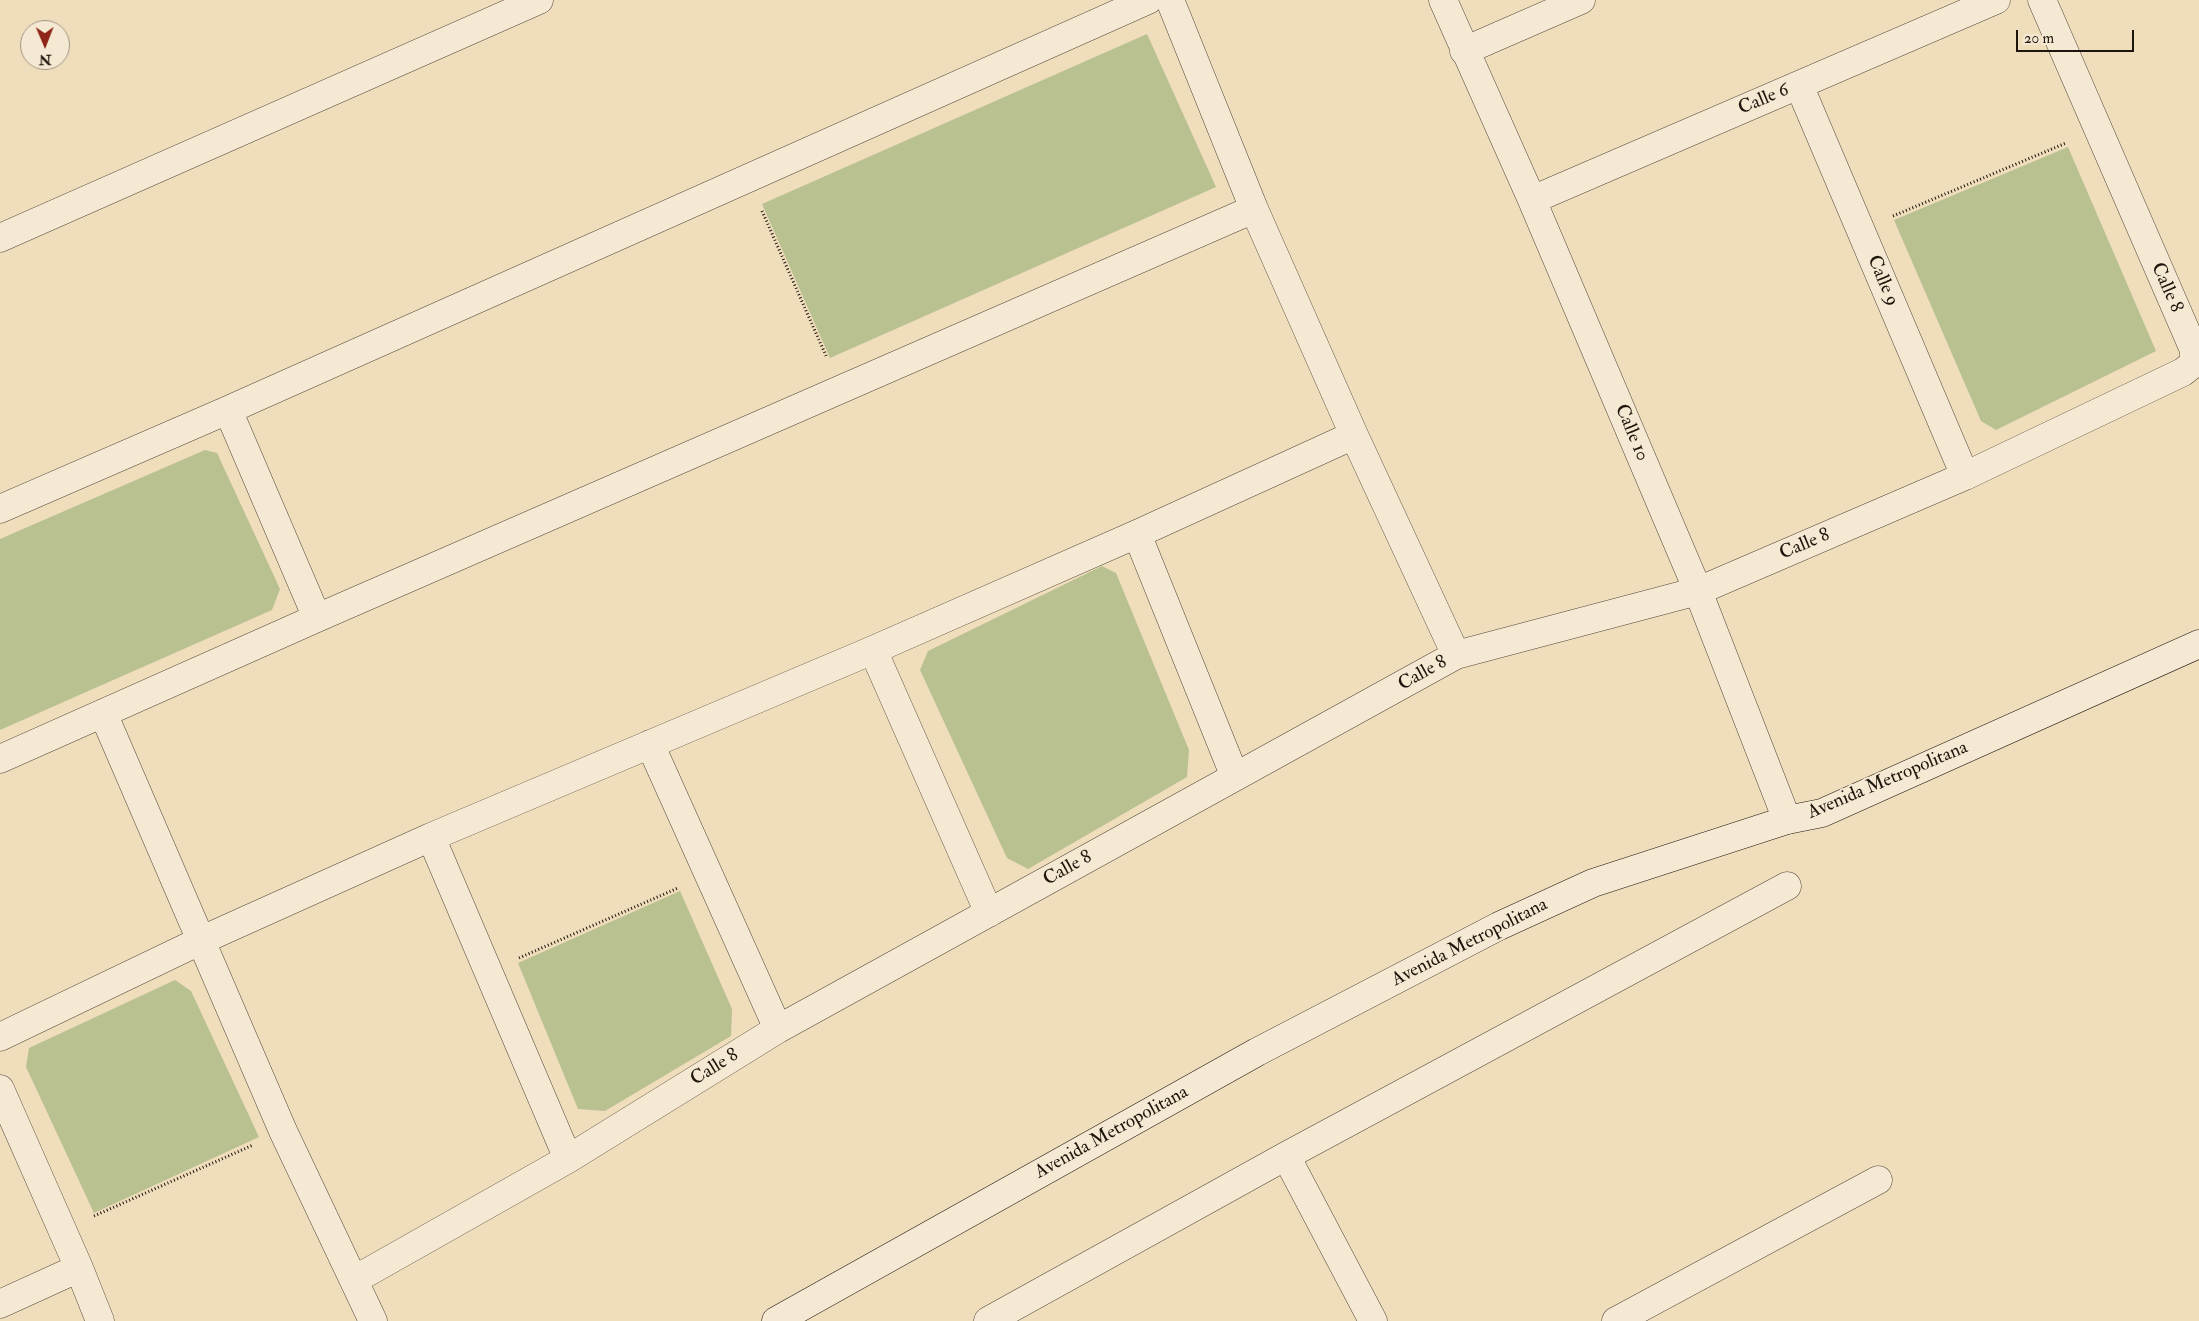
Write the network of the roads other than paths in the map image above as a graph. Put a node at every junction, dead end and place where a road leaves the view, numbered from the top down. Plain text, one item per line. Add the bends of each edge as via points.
1 (539, 0) edge
2 (1148, 0) edge
3 (1170, 0) edge
4 (1443, 0) edge
5 (1581, 0) edge
6 (1996, 0) edge
7 (2042, 0) edge
8 (1464, 51) junction
9 (1799, 85) junction
10 (1532, 200) junction
11 (1254, 209) junction
12 (0, 238) edge
13 (228, 410) junction
14 (1354, 435) junction
15 (1965, 476) junction
16 (4, 499) edge
17 (1137, 534) junction
18 (1698, 591) junction
19 (317, 618) junction
20 (2199, 644) edge
21 (873, 650) junction
22 (1456, 655) junction
23 (103, 713) junction
24 (650, 744) junction
25 (0, 759) edge
26 (1235, 777) junction
27 (1788, 820) junction
28 (431, 837) junction
29 (1787, 886) dead end
30 (989, 913) junction
31 (202, 940) junction
32 (778, 1030) junction
33 (0, 1037) edge
34 (0, 1089) edge
35 (1286, 1156) junction
36 (568, 1159) junction
37 (1878, 1180) dead end
38 (79, 1268) junction
39 (354, 1280) junction
40 (0, 1304) edge
41 (100, 1321) edge
42 (373, 1321) edge
43 (776, 1321) edge
44 (988, 1321) edge
45 (1373, 1321) edge
46 (1616, 1321) edge

1 - 12 street
2 - 13 street
3 - 11 street
4 - 8 street, Calle 10
5 - 8 street
6 - 9 street, Calle 6
7 - 15 street, Calle 8 via 2194,350 2194,363 2183,372
8 - 10 street, Calle 10
9 - 10 street, Calle 6
9 - 15 street, Calle 9
10 - 18 street, Calle 10
11 - 14 street
11 - 19 street
13 - 16 street
13 - 19 street
14 - 17 street
14 - 22 street
15 - 18 street, Calle 8
17 - 21 street
17 - 26 street
18 - 22 street, Calle 8
18 - 27 street, Calle 10
19 - 23 street
20 - 27 street, Avenida Metropolitana via 1822,813
21 - 24 street
21 - 30 street
22 - 26 street, Calle 8
23 - 25 street
23 - 31 street
24 - 28 street
24 - 32 street
26 - 30 street, Calle 8
27 - 43 street, Avenida Metropolitana via 1593,883 1499,926 1258,1052
28 - 31 street
28 - 36 street
29 - 35 street
30 - 32 street, Calle 8
31 - 33 street
31 - 39 street via 283,1131
32 - 36 street, Calle 8
34 - 38 street
35 - 44 street
35 - 45 street
36 - 39 street, Calle 8
37 - 46 street
38 - 40 street
38 - 41 street
39 - 42 street

